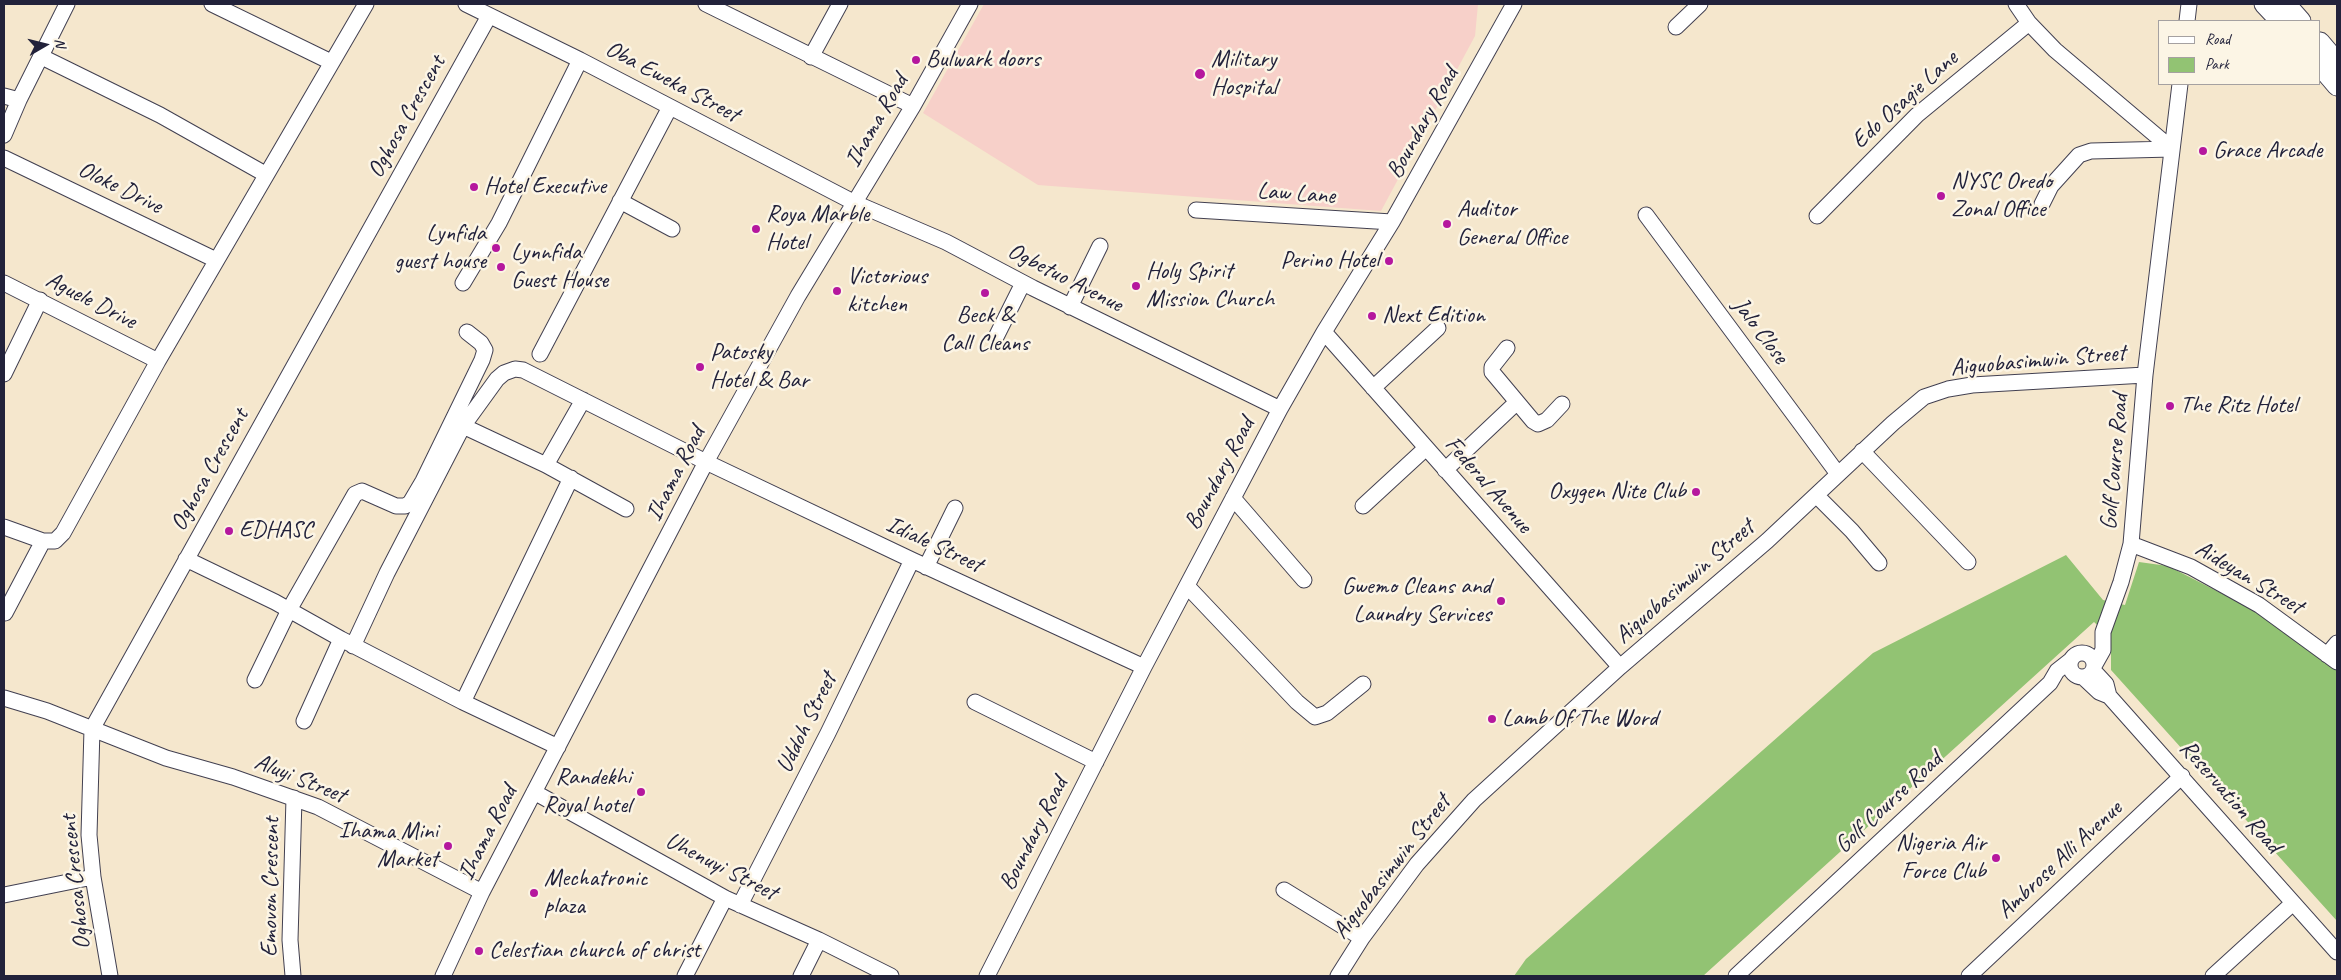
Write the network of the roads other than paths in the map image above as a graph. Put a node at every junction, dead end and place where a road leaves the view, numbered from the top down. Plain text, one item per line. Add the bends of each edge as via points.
1 (67, 4) edge
2 (212, 4) edge
3 (366, 4) edge
4 (466, 4) edge
5 (708, 4) edge
6 (840, 4) edge
7 (970, 4) edge
8 (1514, 4) edge
9 (1700, 4) edge
10 (2016, 4) edge
11 (2189, 4) edge
12 (2264, 4) edge
13 (2286, 4) edge
14 (489, 16) junction
15 (2187, 20) edge
16 (2279, 20) edge
17 (2301, 20) edge
18 (2029, 23) junction
19 (1676, 27) dead end
20 (2321, 43) edge
21 (42, 57) junction
22 (811, 57) junction
23 (580, 60) junction
24 (331, 62) junction
25 (2337, 62) edge
26 (2321, 67) edge
27 (2180, 85) edge
28 (2337, 86) edge
29 (4, 96) edge
30 (19, 100) junction
31 (912, 106) junction
32 (670, 107) junction
33 (4, 136) edge
34 (2172, 149) junction
35 (4, 158) edge
36 (265, 174) junction
37 (620, 202) junction
38 (855, 203) junction
39 (2042, 204) dead end
40 (1196, 210) dead end
41 (1646, 216) dead end
42 (1817, 216) dead end
43 (1392, 222) junction
44 (672, 229) dead end
45 (1100, 246) dead end
46 (216, 260) junction
47 (4, 283) edge
48 (463, 283) dead end
49 (1023, 283) junction
50 (40, 300) junction
51 (1070, 307) junction
52 (1438, 328) dead end
53 (467, 332) dead end
54 (1324, 332) junction
55 (996, 337) dead end
56 (1507, 348) dead end
57 (540, 354) dead end
58 (158, 361) junction
59 (4, 374) edge
60 (2144, 375) junction
61 (1373, 388) junction
62 (583, 400) junction
63 (1517, 402) junction
64 (1562, 404) dead end
65 (1280, 409) junction
66 (463, 426) junction
67 (1426, 448) junction
68 (1862, 451) junction
69 (706, 462) junction
70 (546, 465) junction
71 (1445, 470) junction
72 (1838, 474) junction
73 (571, 478) junction
74 (1816, 495) junction
75 (1233, 498) junction
76 (1363, 506) dead end
77 (955, 508) dead end
78 (626, 509) dead end
79 (4, 527) edge
80 (43, 541) junction
81 (2131, 544) junction
82 (186, 559) junction
83 (912, 560) junction
84 (1968, 562) dead end
85 (1880, 563) dead end
86 (926, 567) junction
87 (1304, 580) dead end
88 (1187, 586) junction
89 (289, 610) junction
90 (5, 612) edge
91 (2103, 632) junction
92 (347, 642) junction
93 (2337, 643) edge
94 (2076, 657) junction
95 (2332, 658) edge
96 (1144, 667) junction
97 (1620, 668) junction
98 (2087, 672) junction
99 (255, 680) dead end
100 (2050, 683) junction
101 (1363, 684) dead end
102 (4, 698) edge
103 (463, 702) junction
104 (975, 702) dead end
105 (304, 722) dead end
106 (92, 729) junction
107 (558, 746) junction
108 (1096, 762) junction
109 (2182, 776) junction
110 (534, 792) junction
111 (294, 798) junction
112 (94, 877) junction
113 (1284, 890) dead end
114 (482, 892) junction
115 (4, 895) edge
116 (725, 898) junction
117 (2293, 903) junction
118 (740, 905) junction
119 (1362, 938) junction
120 (819, 940) junction
121 (2337, 952) edge
122 (110, 976) edge
123 (293, 976) edge
124 (443, 976) edge
125 (685, 976) edge
126 (801, 976) edge
127 (891, 976) edge
128 (987, 976) edge
129 (1338, 976) edge
130 (1736, 976) edge
131 (1969, 976) edge
132 (2213, 976) edge

1 - 21 street
2 - 24 street
3 - 24 street
4 - 14 street, Oba Eweka Street
5 - 22 street
6 - 22 street
7 - 31 street, Ihama Road
8 - 43 street, Boundary Road
9 - 19 street
10 - 18 street
11 - 15 street
12 - 16 main road
13 - 17 main road
14 - 23 street, Oba Eweka Street
14 - 82 street, Oghosa Crescent
18 - 34 street via 2055,50
18 - 42 street, Edo Osagie Lane via 1917,115
20 - 25 main road
21 - 30 street
21 - 36 street via 160,115
22 - 31 street
23 - 32 street, Oba Eweka Street
23 - 48 street via 499,223
24 - 36 street
26 - 28 main road
27 - 34 street, Golf Course Road
29 - 30 street
30 - 33 street
31 - 38 street, Ihama Road
32 - 37 street
32 - 38 street, Oba Eweka Street
34 - 39 street via 2091,151 2078,155 2051,186
34 - 60 street, Golf Course Road
35 - 46 street, Oloke Drive
36 - 46 street
37 - 44 street
37 - 57 street
38 - 49 street, Ogbetuo Avenue via 946,242
38 - 69 street, Ihama Road via 798,296
40 - 43 street, Law Lane
41 - 72 street, Jalo Close
43 - 54 street, Boundary Road
45 - 51 street
46 - 58 street
47 - 50 street, Aguele Drive
49 - 51 street, Ogbetuo Avenue
49 - 55 street
50 - 58 street, Aguele Drive
50 - 59 street
51 - 65 street, Ogbetuo Avenue
52 - 61 street
53 - 89 street via 481,342 485,350 482,360 410,503 396,506 362,490 355,494
54 - 61 street, Federal Avenue
54 - 65 street, Boundary Road
56 - 63 street via 1492,367 1492,372
58 - 80 street via 63,533 55,541
60 - 68 street, Aiguobasimwin Street via 1948,389 1924,397
60 - 81 street, Golf Course Road
61 - 67 street, Federal Avenue
62 - 66 street, Idiale Street via 515,369 496,379
62 - 69 street, Idiale Street
62 - 70 street
63 - 64 street via 1538,424 1547,420
63 - 71 street
65 - 75 street, Boundary Road
66 - 70 street
66 - 92 street via 387,573
67 - 71 street, Federal Avenue
67 - 76 street
68 - 72 street, Aiguobasimwin Street
68 - 84 street
69 - 83 street, Idiale Street
69 - 107 street, Ihama Road
70 - 73 street
71 - 97 street, Federal Avenue
72 - 74 street, Aiguobasimwin Street
73 - 78 street
73 - 103 street
74 - 85 street
74 - 97 street, Aiguobasimwin Street via 1767,542
75 - 87 street
75 - 88 street, Boundary Road
77 - 86 street
79 - 80 street
80 - 90 street
81 - 91 street, Golf Course Road
81 - 95 street, Aideyan Street via 2191,567 2259,606
82 - 89 street
82 - 106 street, Oghosa Crescent
83 - 86 street, Idiale Street
83 - 118 street, Uddoh Street
86 - 96 street, Idiale Street
88 - 96 street, Boundary Road
88 - 101 street via 1315,717 1327,713
89 - 92 street
89 - 99 street
91 - 94 street, Golf Course Road
91 - 98 street via 2103,650
92 - 103 street
92 - 105 street
93 - 95 street
94 - 98 street via 2091,658
94 - 98 street via 2072,672
94 - 100 street, Golf Course Road via 2057,671
96 - 108 street, Boundary Road
97 - 119 street, Aiguobasimwin Street via 1474,800 1417,864
98 - 100 street via 2065,682
98 - 109 street, Reservation Road via 2106,684 2109,696
100 - 130 street, Golf Course Road
102 - 106 street, Aluyi Street
103 - 107 street
104 - 108 street
106 - 111 street, Aluyi Street via 166,758 234,776
106 - 112 street, Oghosa Crescent via 89,835
107 - 110 street, Ihama Road
108 - 128 street, Boundary Road
109 - 117 street, Reservation Road
109 - 131 street, Ambrose Alli Avenue
110 - 114 street, Ihama Road
110 - 116 street, Uhenuyi Street
111 - 114 street, Aluyi Street via 318,807
111 - 123 street, Emovon Crescent via 290,940
112 - 115 street
112 - 122 street, Oghosa Crescent
113 - 119 street
114 - 124 street, Ihama Road
116 - 118 street, Uhenuyi Street
116 - 125 street
117 - 121 street, Reservation Road
117 - 132 street
118 - 120 street, Uhenuyi Street
119 - 129 street, Aiguobasimwin Street
120 - 126 street
120 - 127 street, Uhenuyi Street

